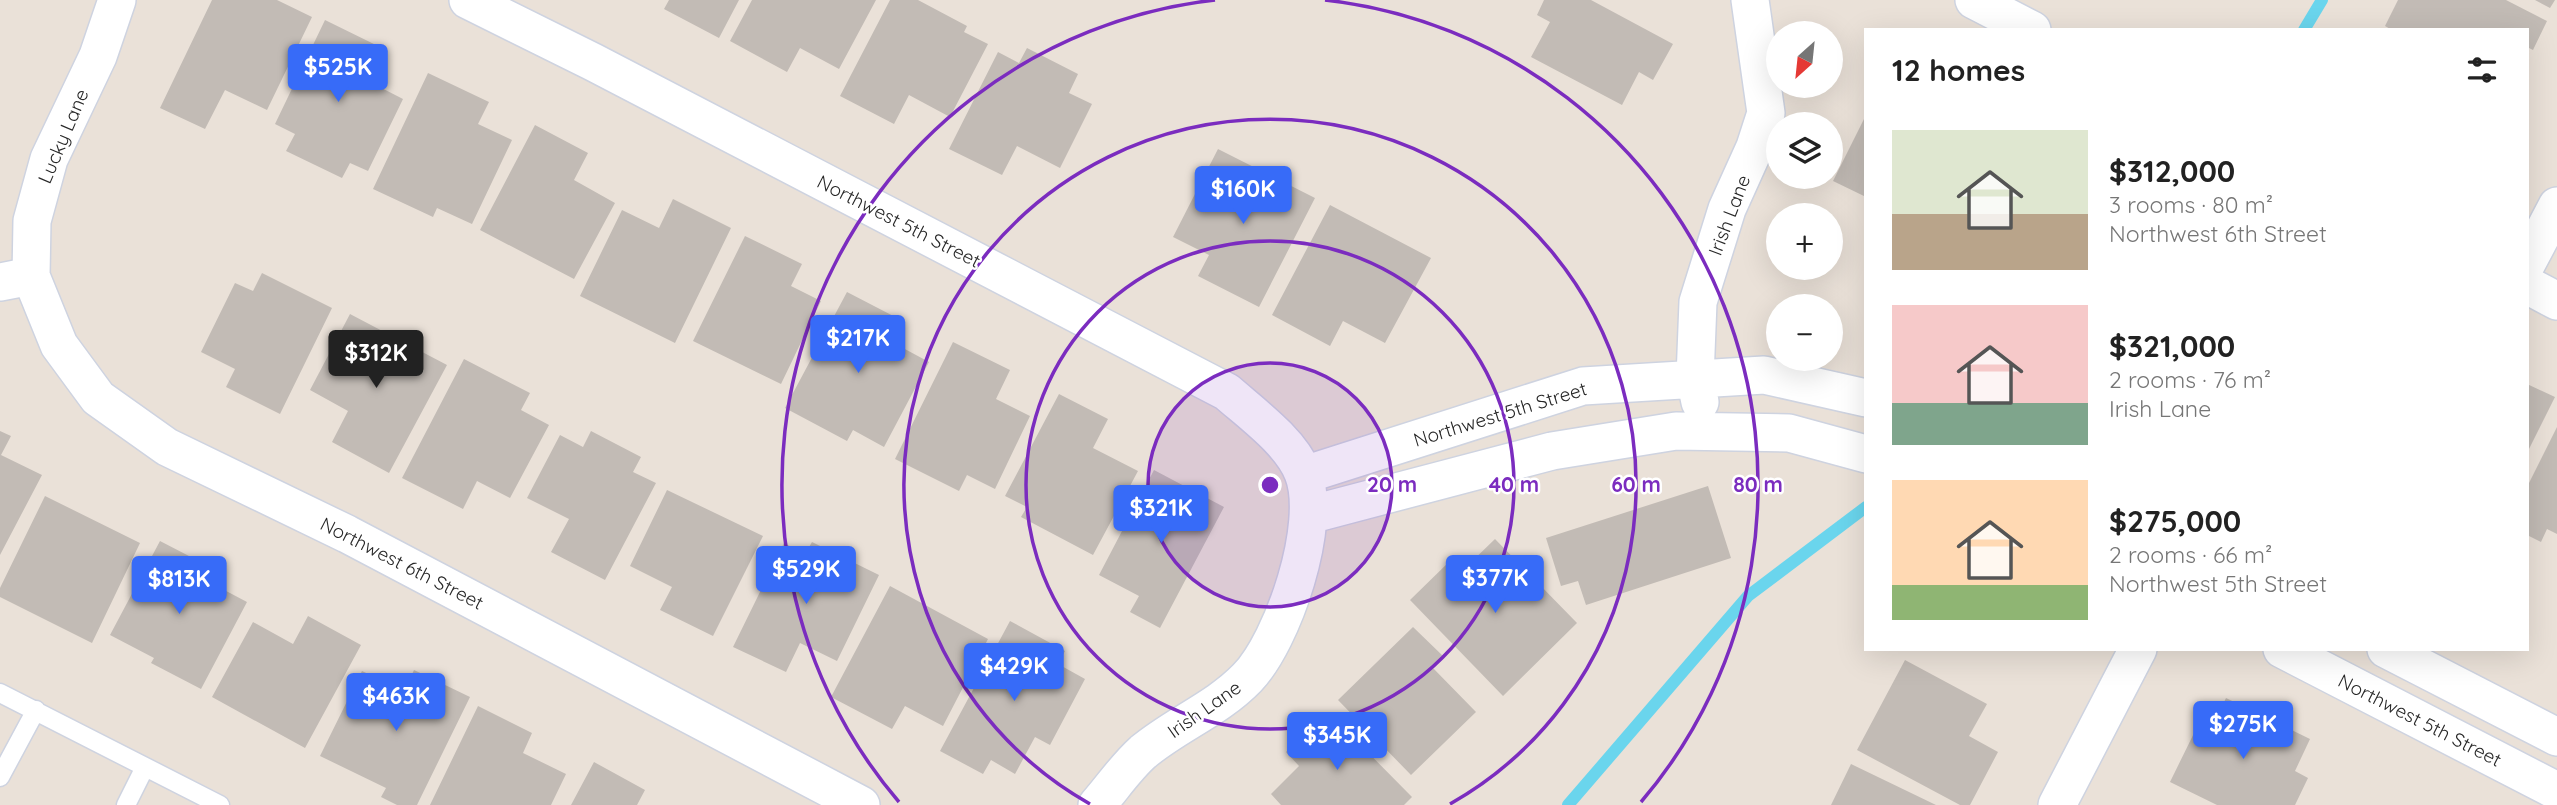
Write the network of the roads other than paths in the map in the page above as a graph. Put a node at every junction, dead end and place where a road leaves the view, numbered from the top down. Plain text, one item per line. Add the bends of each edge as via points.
1 (117, 0) edge
2 (468, 0) edge
3 (1750, 0) edge
4 (1974, 0) edge
5 (2028, 28) edge
6 (2557, 206) edge
7 (2529, 259) edge
8 (16, 279) edge
9 (2529, 286) edge
10 (2557, 301) edge
11 (1695, 378) junction
12 (1864, 398) edge
13 (1705, 431) junction
14 (1864, 453) edge
15 (1304, 475) junction
16 (1309, 515) junction
17 (2137, 651) edge
18 (2286, 651) edge
19 (2390, 651) edge
20 (0, 693) edge
21 (36, 710) junction
22 (2557, 737) edge
23 (145, 766) junction
24 (0, 778) edge
25 (2557, 791) edge
26 (126, 805) edge
27 (220, 805) edge
28 (860, 805) edge
29 (1097, 805) edge
30 (2057, 805) edge

1 - 8 street, Lucky Lane via 98,56 49,159
2 - 15 street, Northwest 5th Street via 1227,392 1292,452
3 - 11 street, Irish Lane via 1766,113 1727,209 1698,302
4 - 5 street
6 - 7 street
8 - 28 street, Northwest 6th Street via 98,398 167,447 347,534
9 - 10 street
11 - 12 street, Northwest 5th Street via 1764,375
11 - 13 street, Irish Lane
11 - 15 street, Northwest 5th Street via 1583,386
13 - 14 street via 1789,433
13 - 16 street via 1676,430 1552,451
15 - 16 street, Northwest 5th Street
16 - 29 street, Irish Lane via 1287,609 1266,652 1226,698 1141,753
17 - 30 street
18 - 25 street, Northwest 5th Street
19 - 22 street
20 - 21 lane
21 - 23 lane
21 - 24 lane
23 - 26 lane
23 - 27 lane

